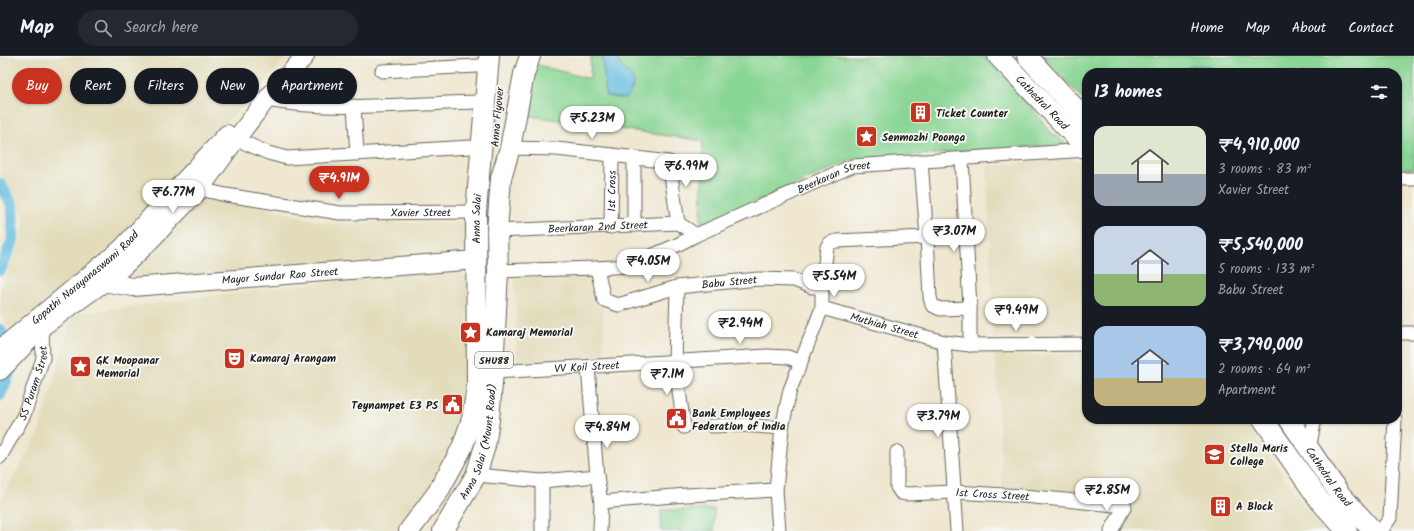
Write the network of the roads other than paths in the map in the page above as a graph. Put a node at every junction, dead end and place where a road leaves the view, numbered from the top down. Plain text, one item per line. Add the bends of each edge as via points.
1 (291, 56) edge
2 (305, 56) edge
3 (502, 56) edge
4 (530, 56) edge
5 (998, 56) edge
6 (1027, 56) edge
7 (481, 59) edge
8 (382, 71) dead end
9 (266, 100) junction
10 (474, 102) junction
11 (354, 106) junction
12 (1082, 116) edge
13 (236, 139) junction
14 (1082, 145) edge
15 (1082, 150) edge
16 (488, 153) junction
17 (357, 154) junction
18 (612, 154) junction
19 (634, 158) junction
20 (962, 159) junction
21 (921, 161) junction
22 (1402, 179) edge
23 (1414, 179) edge
24 (200, 189) junction
25 (476, 212) junction
26 (678, 223) junction
27 (634, 225) junction
28 (611, 227) junction
29 (497, 231) junction
30 (696, 235) junction
31 (927, 237) junction
32 (476, 260) junction
33 (597, 268) junction
34 (498, 271) junction
35 (85, 278) junction
36 (105, 283) junction
37 (677, 287) junction
38 (822, 287) junction
39 (822, 308) junction
40 (970, 308) junction
41 (42, 327) junction
42 (1402, 333) edge
43 (1414, 334) edge
44 (22, 339) junction
45 (944, 342) junction
46 (1082, 344) edge
47 (970, 345) junction
48 (0, 349) edge
49 (675, 362) junction
50 (800, 362) junction
51 (588, 366) junction
52 (0, 371) edge
53 (493, 372) junction
54 (1266, 424) edge
55 (1292, 424) edge
56 (1314, 424) edge
57 (1395, 424) edge
58 (712, 426) dead end
59 (684, 427) dead end
60 (782, 428) junction
61 (1309, 449) junction
62 (897, 452) dead end
63 (0, 457) edge
64 (476, 475) junction
65 (597, 476) junction
66 (542, 481) junction
67 (776, 490) junction
68 (954, 492) junction
69 (602, 502) junction
70 (409, 531) edge
71 (443, 531) edge
72 (542, 531) edge
73 (600, 531) edge
74 (779, 531) edge
75 (957, 531) edge
76 (1111, 531) edge
77 (1347, 531) edge
78 (1373, 531) edge
79 (1381, 531) edge

1 - 35 main road, Gopathi Narayanaswami Road via 215,148 126,244
2 - 9 main road
3 - 16 main road, Anna Flyover
4 - 16 main road
5 - 14 main road, Cathedral Road
6 - 12 main road, Cathedral Road
7 - 8 street
7 - 10 main road
7 - 16 main road, Anna Flyover
9 - 11 street via 288,104
9 - 13 main road
10 - 11 street
10 - 16 main road
11 - 17 street
13 - 17 street via 268,153 288,158
13 - 24 main road
15 - 20 street, Beerkaran Street
16 - 17 street
16 - 18 street via 556,150
16 - 25 main road, Anna Salai / SHU88 via 469,158 479,176
16 - 29 main road, Anna Salai (Mount Road) / SHU88 via 501,178
18 - 19 street
18 - 28 street, 1st Cross
19 - 26 street via 669,162
19 - 27 street
20 - 21 street, Beerkaran Street
20 - 40 street
21 - 30 street, Beerkaran Street via 852,166
21 - 31 street
22 - 23 street
24 - 25 street, Xavier Street via 340,213
24 - 36 main road
25 - 32 main road, Anna Salai / SHU88
26 - 27 street, Beerkaran 2nd Street
26 - 30 street
27 - 28 street, Beerkaran 2nd Street
28 - 29 street, Beerkaran 2nd Street
29 - 34 main road, Anna Salai (Mount Road) / SHU88
30 - 33 street, Beerkaran Street via 628,266
31 - 38 street via 830,243 827,247
31 - 40 street via 932,305 940,309
32 - 36 main road, Mayor Sundar Rao Street via 133,287
32 - 70 main road, Anna Salai (Mount Road) / SHU88 via 477,387 472,419 462,448 438,492
33 - 34 street
33 - 37 street, Babu Street via 604,300 618,306
34 - 53 main road, Anna Salai (Mount Road) / SHU88
35 - 36 main road, Mayor Sundar Rao Street
35 - 44 main road, Gopathi Narayanaswami Road
36 - 41 main road
37 - 38 street, Babu Street via 758,279 794,280 812,287
37 - 49 street
38 - 39 street
39 - 45 street, Muthiah Street
39 - 50 street
40 - 47 street
41 - 44 main road
41 - 63 street, SS Puram Street via 43,358 24,416
42 - 43 street
44 - 48 main road, Gopathi Narayanaswami Road
44 - 52 main road
45 - 47 street, Muthiah Street
45 - 68 street
46 - 47 street, Muthiah Street
49 - 50 street, VV Koil Street via 767,356 788,357
49 - 51 street, VV Koil Street
49 - 59 street
50 - 60 street via 790,390
51 - 53 street, VV Koil Street
51 - 65 street
53 - 64 main road, Anna Salai (Mount Road) / SHU88 via 485,446
54 - 77 main road, Cathedral Road via 1320,501
55 - 61 main road, Cathedral Road
56 - 61 street
57 - 79 street via 1390,518
58 - 60 street
60 - 67 street
61 - 78 main road, Cathedral Road via 1339,493
62 - 68 street, 1st Cross Street via 897,487 901,493
64 - 66 street
64 - 71 main road, Anna Salai (Mount Road) / SHU88
65 - 66 street
65 - 69 street
66 - 72 street
67 - 69 street
67 - 74 street
68 - 75 street
68 - 76 street, 1st Cross Street via 1125,506
69 - 73 street

